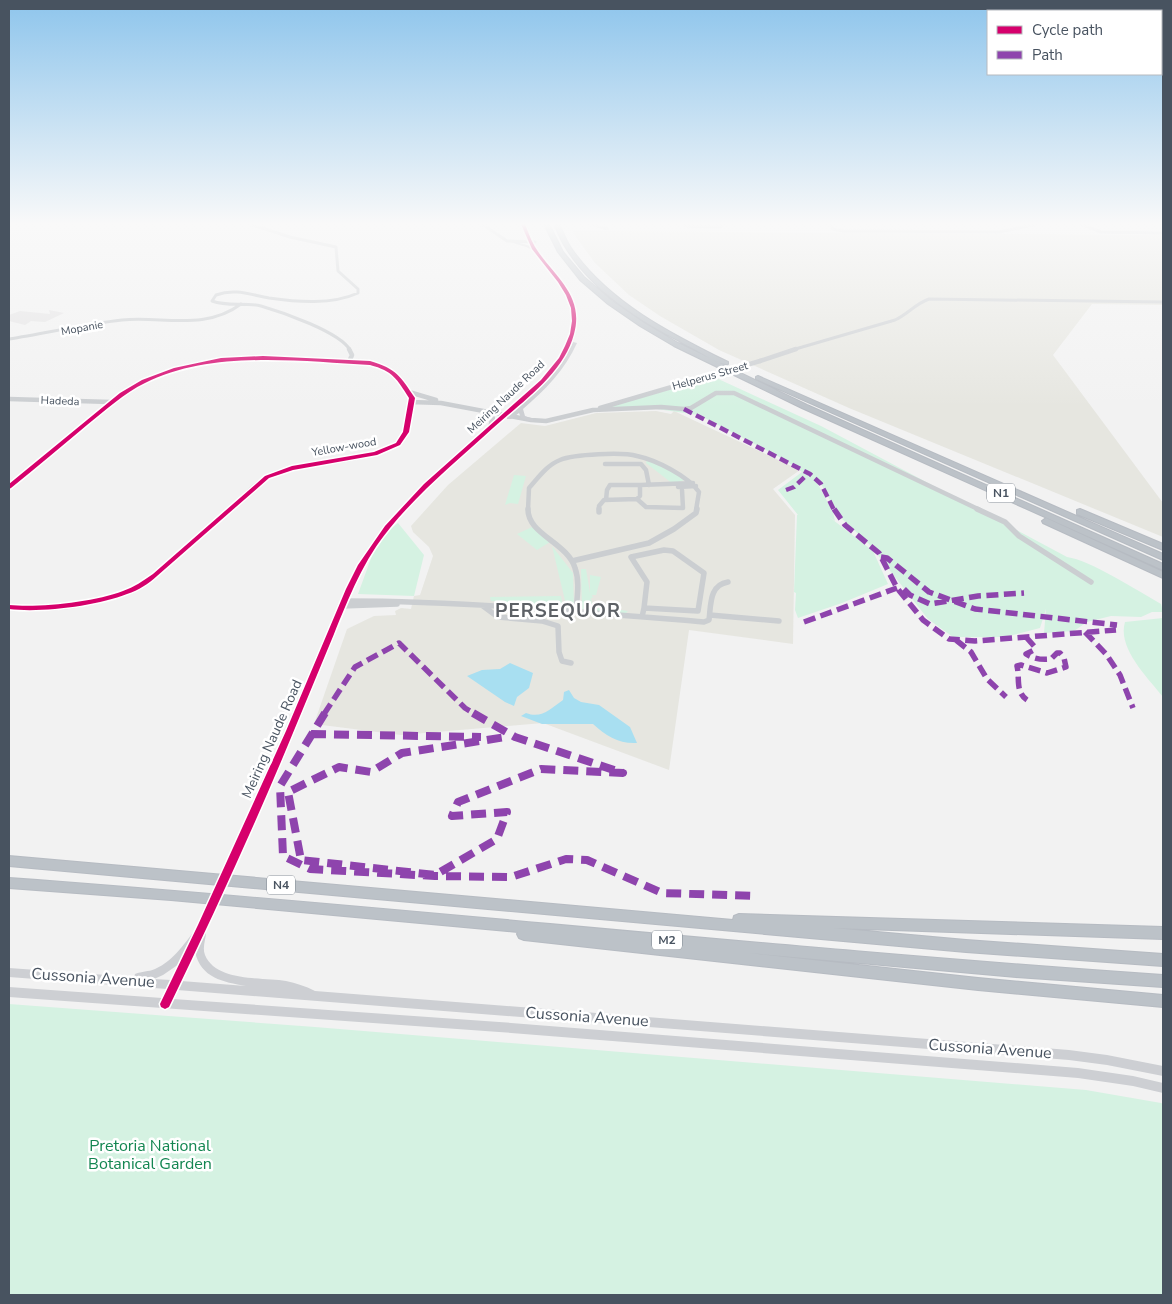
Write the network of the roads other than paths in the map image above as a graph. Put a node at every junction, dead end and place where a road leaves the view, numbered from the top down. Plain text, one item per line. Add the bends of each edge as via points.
1 (350, 285) edge
2 (562, 285) edge
3 (565, 285) edge
4 (591, 285) edge
5 (603, 285) edge
6 (1163, 302) edge
7 (241, 304) junction
8 (9, 339) edge
9 (349, 362) junction
10 (410, 392) junction
11 (9, 399) edge
12 (111, 402) junction
13 (411, 402) junction
14 (440, 402) junction
15 (520, 409) junction
16 (593, 410) junction
17 (485, 412) junction
18 (508, 416) junction
19 (531, 420) junction
20 (852, 420) junction
21 (838, 421) junction
22 (491, 427) junction
23 (605, 464) dead end
24 (695, 484) junction
25 (640, 485) junction
26 (649, 485) junction
27 (9, 487) edge
28 (682, 490) dead end
29 (418, 495) junction
30 (637, 499) junction
31 (606, 500) junction
32 (598, 512) dead end
33 (1163, 547) edge
34 (626, 548) junction
35 (631, 557) junction
36 (1163, 557) edge
37 (572, 561) junction
38 (1163, 566) edge
39 (1163, 575) edge
40 (728, 582) dead end
41 (1091, 582) dead end
42 (343, 603) junction
43 (483, 606) dead end
44 (9, 607) edge
45 (644, 608) junction
46 (576, 611) junction
47 (710, 615) junction
48 (642, 617) junction
49 (779, 621) dead end
50 (571, 663) dead end
51 (9, 861) edge
52 (9, 883) edge
53 (171, 895) junction
54 (554, 910) junction
55 (203, 927) junction
56 (1163, 932) edge
57 (1163, 960) edge
58 (9, 972) edge
59 (102, 978) junction
60 (1163, 981) edge
61 (173, 984) junction
62 (9, 992) edge
63 (1057, 993) junction
64 (313, 995) junction
65 (1163, 1001) edge
66 (165, 1004) junction
67 (1163, 1008) edge
68 (1163, 1071) edge
69 (1163, 1088) edge

1 - 7 street via 359,291 351,297 304,301 229,292 218,294 212,301
2 - 18 street, Meiring Naude Road via 574,312 574,329 568,346 550,373
3 - 15 street, Meiring Naude Road via 573,295 578,312 573,348 553,378
4 - 21 highway, N1 via 632,318 700,358
5 - 20 highway, N1 via 652,322 731,366
6 - 16 street, Helperus Street, bridge via 934,298 918,303 895,320
7 - 8 street, Mopanie via 226,314 184,323 124,320
7 - 9 street via 265,308 328,332 352,352
9 - 10 street via 375,364 389,369
9 - 12 street via 263,358 208,362 157,375
10 - 13 street, Yellow-wood
10 - 14 street
11 - 12 street, Hadeda
12 - 27 street
13 - 14 street
13 - 44 street, Yellow-wood via 406,434 398,444 375,454 290,469 267,477 150,580 133,590 90,602 32,609
14 - 17 street
15 - 18 street, Meiring Naude Road
15 - 19 street via 523,417
16 - 19 street via 554,421
16 - 41 street via 691,408 716,393 734,392 1005,522 1019,536
17 - 18 street
17 - 22 street via 493,418
18 - 19 street
18 - 22 street, Meiring Naude Road
18 - 29 street, Meiring Naude Road
20 - 33 highway
20 - 36 highway, N1
21 - 38 highway, N1
21 - 39 highway via 869,440
22 - 29 street, Meiring Naude Road
23 - 26 street via 641,464 646,470
24 - 26 street via 678,487
24 - 34 street via 699,492 697,510 690,518 656,540
24 - 37 street via 655,461 638,456 563,458 550,465 530,485 529,520
25 - 26 street
25 - 30 street
25 - 31 street via 607,487
28 - 30 street via 682,508 646,507
29 - 42 street, Meiring Naude Road via 378,539
30 - 31 street
31 - 32 street via 600,504
34 - 35 street
34 - 37 street
35 - 45 street via 647,582
35 - 45 street via 673,550 705,575 698,611
37 - 46 street via 578,574
40 - 47 street via 716,586
42 - 46 street via 436,602
42 - 55 street, Meiring Naude Road, bridge
43 - 50 street via 498,617 542,621 558,626 562,661
45 - 48 street
46 - 48 street
47 - 48 street via 708,621 700,622
47 - 49 street
51 - 54 highway, N4
52 - 53 highway
53 - 60 highway, M2 via 1016,972
53 - 63 highway via 250,908 524,934
54 - 56 highway via 791,922
54 - 57 highway, M2 via 956,946
55 - 59 street via 175,962 160,973
55 - 61 street, Meiring Naude Road
55 - 64 street via 200,956 209,970 231,979 295,987
58 - 59 street, Cussonia Avenue
59 - 61 street, Cussonia Avenue
61 - 64 street, Cussonia Avenue
61 - 66 street, Meiring Naude Road
62 - 66 street, Cussonia Avenue
63 - 65 highway
63 - 67 highway
64 - 68 street, Cussonia Avenue via 1069,1055
66 - 69 street, Cussonia Avenue via 499,1026 1078,1073

